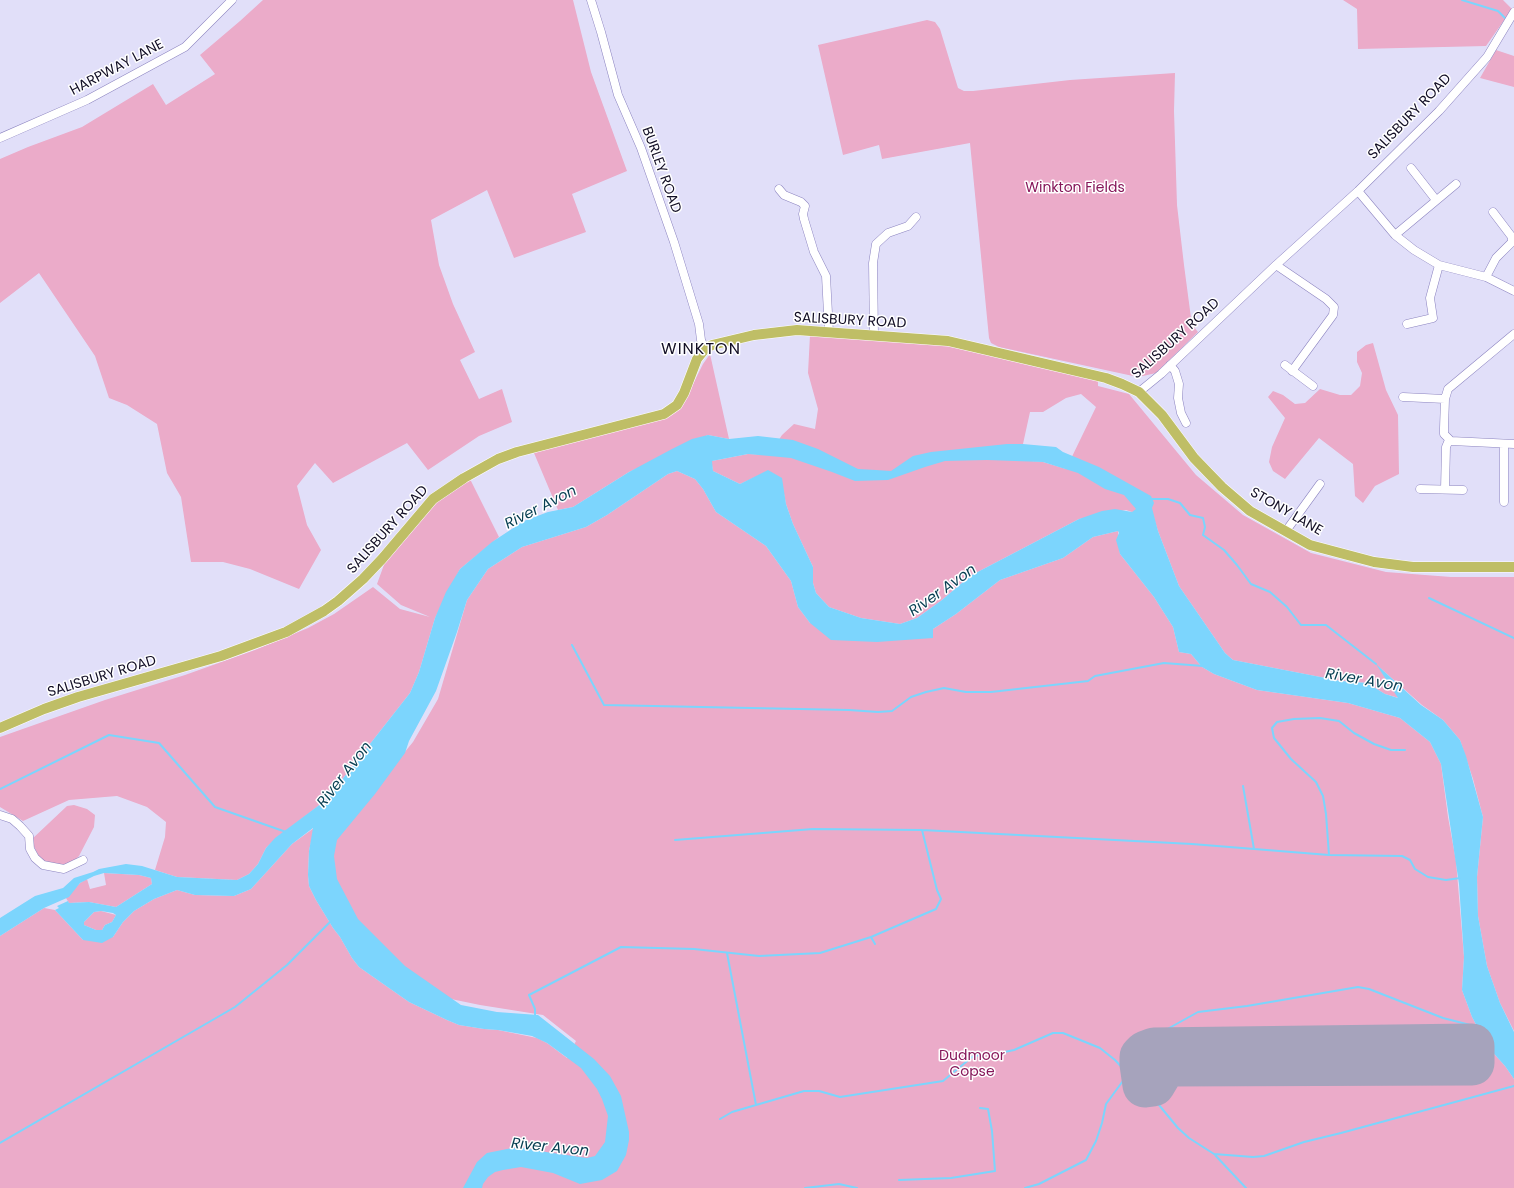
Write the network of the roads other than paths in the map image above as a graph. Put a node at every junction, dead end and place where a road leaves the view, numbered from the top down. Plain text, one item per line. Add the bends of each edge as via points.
1 (232, 0) edge
2 (592, 0) edge
3 (1514, 12) edge
4 (0, 138) edge
5 (1411, 168) dead end
6 (1456, 184) dead end
7 (779, 189) dead end
8 (1358, 191) junction
9 (1436, 200) junction
10 (1494, 211) dead end
11 (916, 217) dead end
12 (1395, 235) junction
13 (1276, 265) junction
14 (1439, 265) junction
15 (1486, 277) junction
16 (1514, 291) edge
17 (1407, 324) dead end
18 (830, 332) junction
19 (1514, 334) edge
20 (874, 335) junction
21 (705, 349) junction
22 (1170, 365) junction
23 (1285, 366) dead end
24 (1292, 371) junction
25 (1313, 386) dead end
26 (1139, 392) junction
27 (1403, 397) dead end
28 (1445, 398) junction
29 (1186, 424) dead end
30 (1449, 440) junction
31 (1504, 444) junction
32 (1514, 444) edge
33 (1320, 484) dead end
34 (1420, 489) dead end
35 (1445, 489) junction
36 (1463, 490) dead end
37 (1504, 502) dead end
38 (1286, 531) junction
39 (1514, 567) edge
40 (0, 728) edge
41 (0, 815) edge
42 (83, 860) dead end

1 - 4 street, HARPWAY LANE via 185,47 86,100
2 - 21 street, BURLEY ROAD via 618,95 641,148 671,235
3 - 8 street, SALISBURY ROAD via 1487,57 1438,111
5 - 9 street
6 - 9 street
7 - 18 street via 784,195 805,206 804,219 814,252 826,276
8 - 12 street
8 - 13 street, SALISBURY ROAD
9 - 12 street
10 - 15 street via 1512,237 1512,242 1496,258
11 - 20 street via 908,226 888,233 876,244 872,263
12 - 14 street
13 - 22 street, SALISBURY ROAD
13 - 24 street via 1334,306 1333,314
14 - 15 street
14 - 17 street via 1430,298 1433,318
15 - 16 street
18 - 20 main road, SALISBURY ROAD
18 - 21 main road, SALISBURY ROAD via 797,330 754,335 717,343
19 - 28 street via 1448,389
20 - 26 main road, SALISBURY ROAD via 948,341 977,347 1099,376
21 - 40 main road, SALISBURY ROAD via 697,360 677,405 664,414 517,452 498,459 464,478 433,498 382,559 338,601 286,632 221,656 78,697
22 - 26 street, SALISBURY ROAD
22 - 29 street via 1179,384 1178,398
23 - 24 street
24 - 25 street
26 - 38 main road, STONY LANE via 1162,415 1194,458 1222,487 1250,511
27 - 28 street
28 - 30 street via 1444,434
30 - 31 street
30 - 35 street via 1446,447
31 - 32 street
31 - 37 street
33 - 38 street
34 - 35 street
35 - 36 street
38 - 39 main road, STONY LANE via 1310,545 1374,562 1413,567
41 - 42 street via 12,819 29,836 30,848 43,865 64,869

